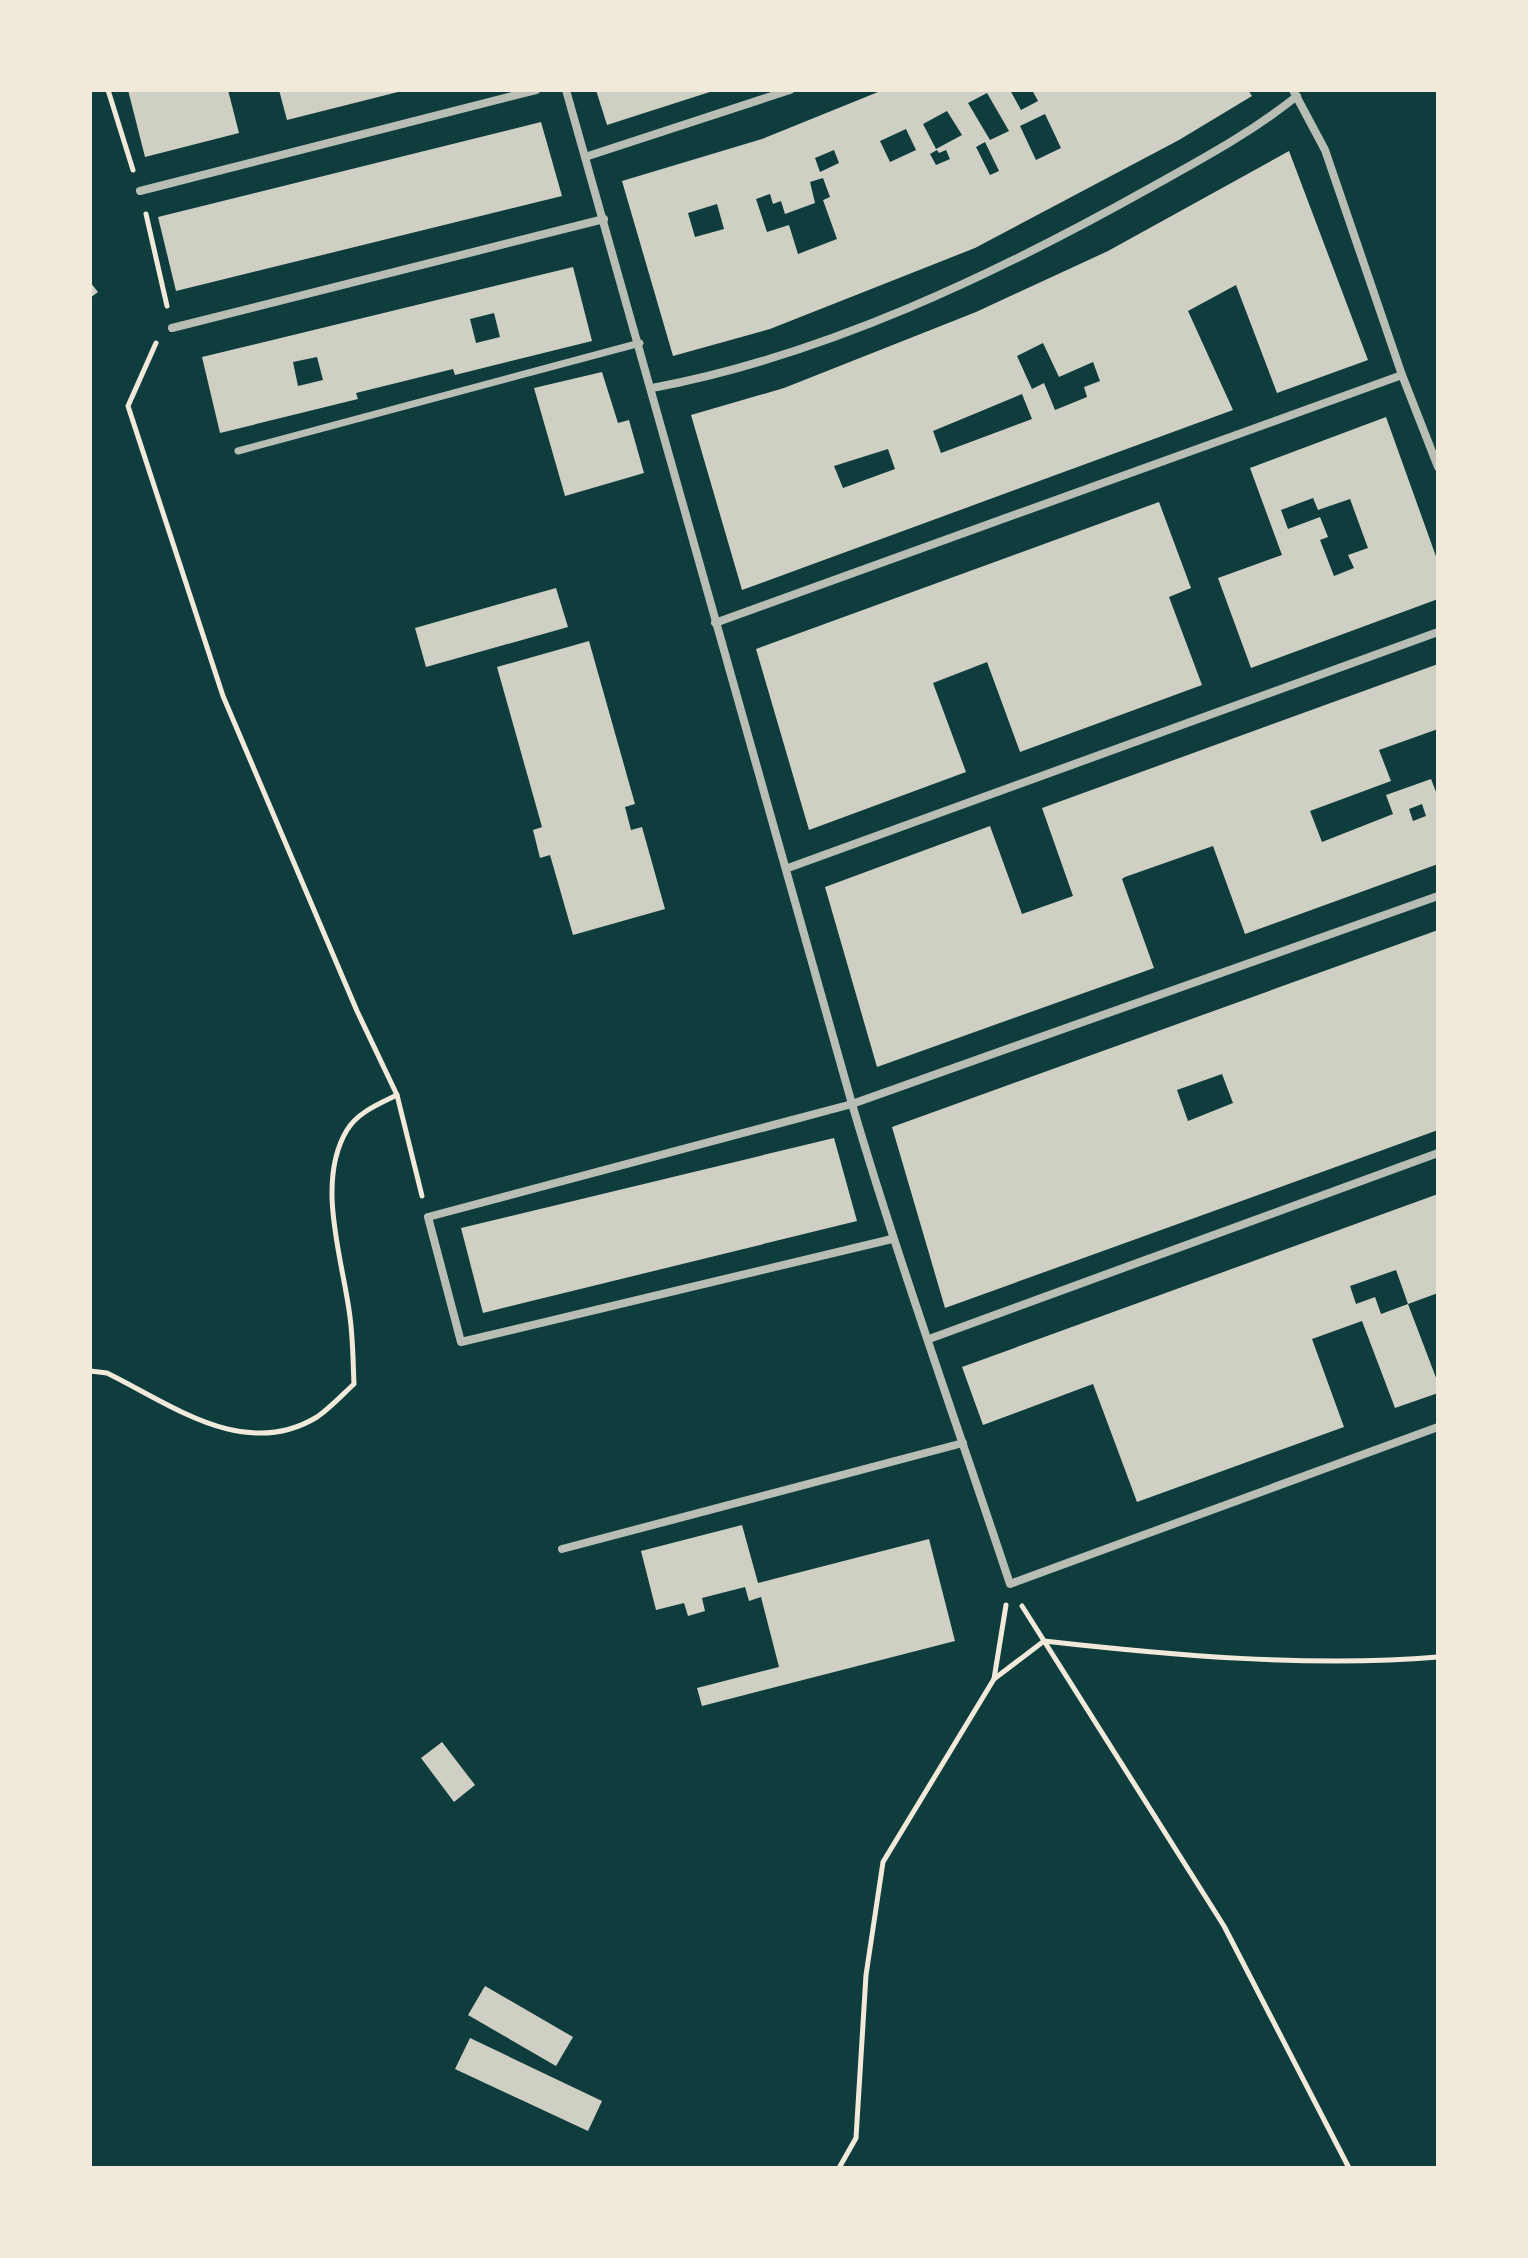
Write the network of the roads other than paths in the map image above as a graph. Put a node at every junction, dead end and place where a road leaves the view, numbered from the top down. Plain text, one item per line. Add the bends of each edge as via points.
1 (536, 90) edge
2 (566, 90) edge
3 (790, 90) edge
4 (1295, 93) edge
5 (585, 157) junction
6 (140, 191) dead end
7 (604, 219) junction
8 (172, 328) road end
9 (640, 343) junction
10 (1402, 375) junction
11 (652, 388) junction
12 (238, 451) dead end
13 (1438, 467) edge
14 (715, 623) junction
15 (1438, 632) edge
16 (788, 868) junction
17 (1438, 896) edge
18 (852, 1104) junction
19 (1438, 1153) edge
20 (892, 1239) junction
21 (929, 1339) junction
22 (1438, 1427) edge
23 (963, 1443) junction
24 (562, 1549) dead end

1 - 6 street
2 - 5 street
3 - 5 street
4 - 10 street via 1325,150
4 - 11 street via 1260,126 1082,226 865,327
5 - 7 street
7 - 8 street
7 - 9 street
9 - 11 street
9 - 12 street
10 - 13 street
10 - 14 street
11 - 14 street
14 - 16 street
15 - 16 street
16 - 18 street
17 - 18 street
18 - 20 street
18 - 20 street via 428,1217 461,1342
19 - 21 street
20 - 21 street
21 - 23 street
22 - 23 street via 1010,1584
23 - 24 street

